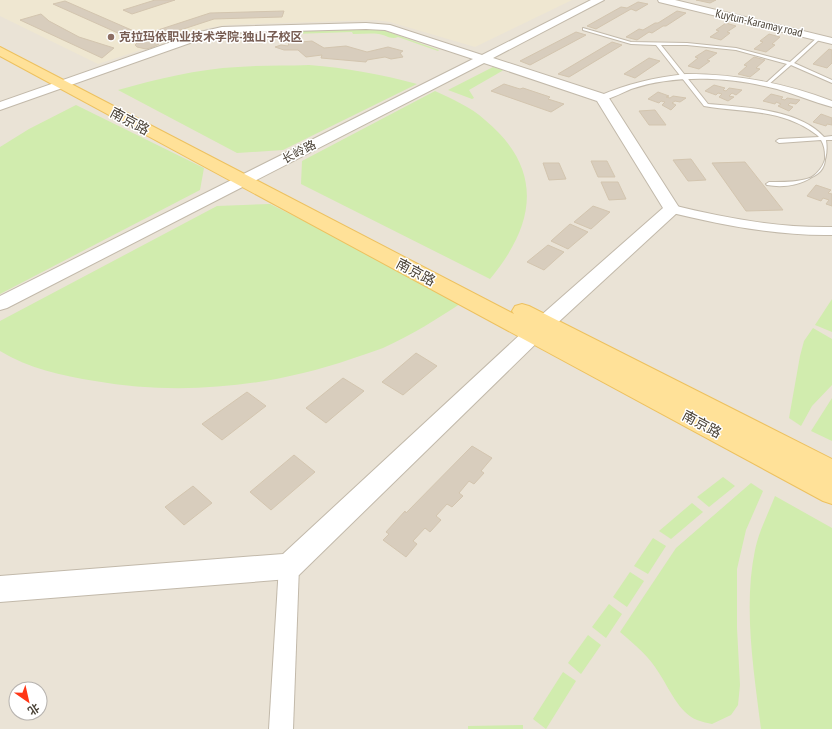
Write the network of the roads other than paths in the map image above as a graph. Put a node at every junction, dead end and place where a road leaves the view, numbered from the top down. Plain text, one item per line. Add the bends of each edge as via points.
1 (599, 0) edge
2 (662, 0) edge
3 (584, 29) dead end
4 (820, 38) junction
5 (0, 41) edge
6 (832, 41) edge
7 (658, 44) junction
8 (0, 52) edge
9 (484, 58) junction
10 (792, 64) junction
11 (683, 77) junction
12 (69, 82) junction
13 (832, 82) edge
14 (768, 84) junction
15 (602, 98) junction
16 (832, 104) edge
17 (0, 106) edge
18 (832, 138) edge
19 (824, 139) junction
20 (779, 141) dead end
21 (250, 177) junction
22 (769, 184) dead end
23 (672, 209) junction
24 (832, 230) edge
25 (0, 304) edge
26 (539, 329) junction
27 (832, 472) edge
28 (832, 493) edge
29 (289, 566) junction
30 (0, 589) edge
31 (281, 729) edge

1 - 9 street, 长岭路
2 - 4 street, Kuytun-Karamay road
3 - 7 lane via 631,43
4 - 6 street, Kuytun-Karamay road
4 - 10 lane
5 - 12 main road, 南京路
7 - 10 lane via 717,46
7 - 11 lane
8 - 12 main road, 南京路
9 - 12 street via 386,27 222,30 204,34
9 - 15 street
9 - 21 street, 长岭路
10 - 13 lane
10 - 14 lane
11 - 14 street via 715,77
11 - 15 street via 647,82
11 - 19 lane via 706,105 762,111 781,116 813,130
12 - 17 street
12 - 21 main road, 南京路
14 - 16 street
15 - 23 street
18 - 19 lane
19 - 20 lane
19 - 22 lane via 828,164 823,173 797,183
21 - 25 street, 长岭路
21 - 26 main road, 南京路
23 - 24 street via 778,230
23 - 26 street
26 - 27 main road, 南京路
26 - 28 main road, 南京路
26 - 29 street
29 - 30 street
29 - 31 street

